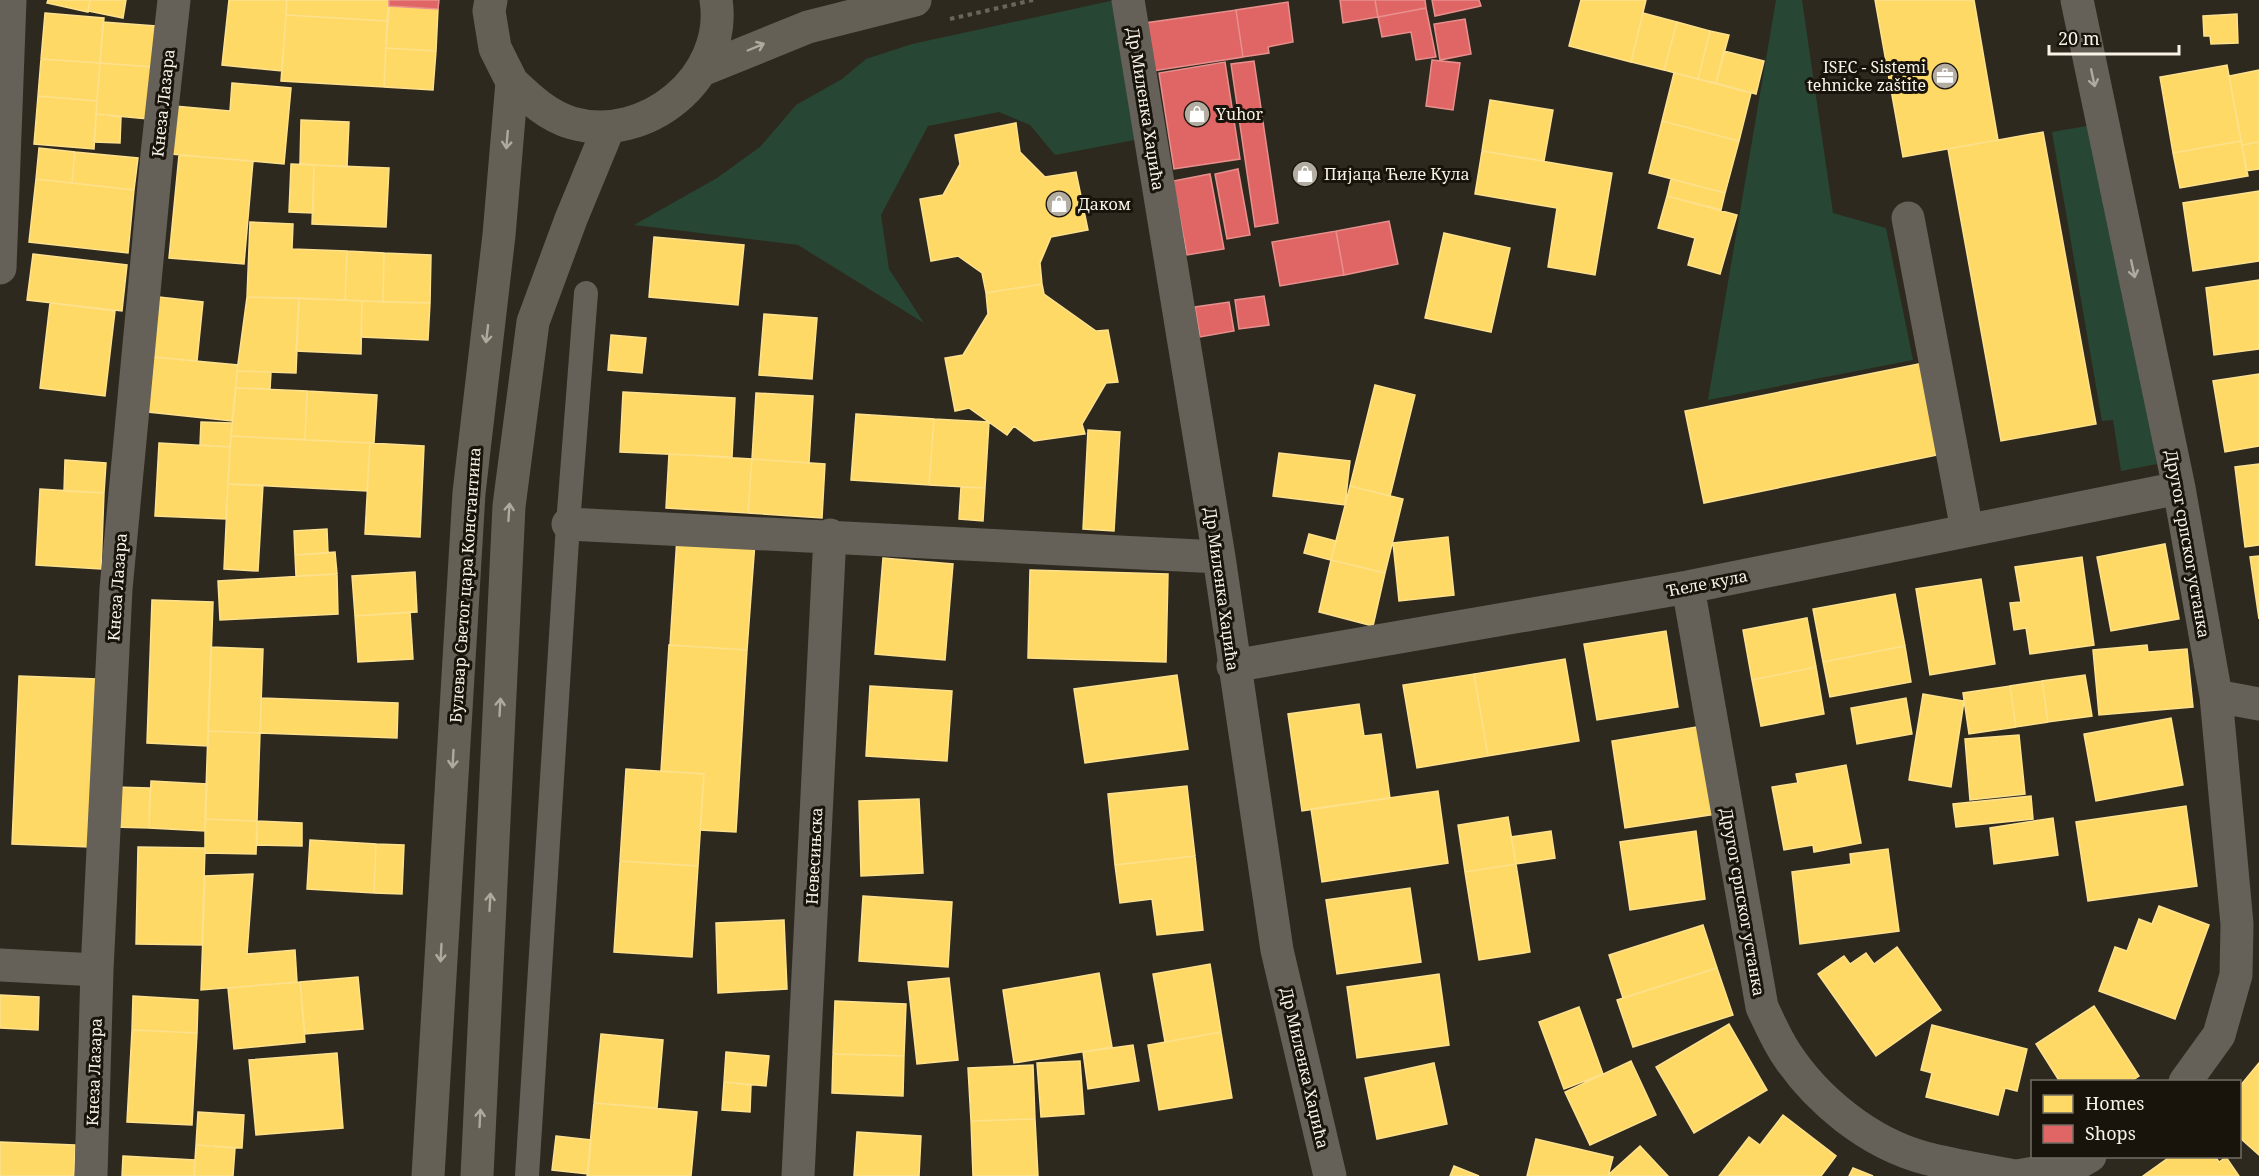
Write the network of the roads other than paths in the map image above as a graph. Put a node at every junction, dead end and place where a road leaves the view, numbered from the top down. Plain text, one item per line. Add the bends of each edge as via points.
1 (10, 0) edge
2 (174, 0) edge
3 (490, 0) edge
4 (716, 0) edge
5 (915, 0) edge
6 (1128, 0) edge
7 (2077, 0) edge
8 (702, 70) junction
9 (512, 82) junction
10 (609, 127) junction
11 (1908, 218) dead end
12 (0, 268) edge
13 (586, 293) dead end
14 (2179, 488) junction
15 (568, 524) junction
16 (1967, 531) junction
17 (830, 536) junction
18 (1219, 557) junction
19 (1688, 587) junction
20 (1233, 666) junction
21 (2216, 696) junction
22 (2259, 704) edge
23 (0, 965) edge
24 (97, 970) junction
25 (2186, 1080) edge
26 (2087, 1158) edge
27 (91, 1176) edge
28 (428, 1176) edge
29 (477, 1176) edge
30 (528, 1176) edge
31 (798, 1176) edge
32 (1330, 1176) edge
33 (2016, 1176) edge

1 - 12 street
2 - 24 street, Кнеза Лазара via 116,589
3 - 9 main road via 495,48
4 - 8 main road via 714,38
8 -> 5 main road via 808,27
6 - 18 street, Др Миленка Хаџића
7 -> 14 street, Другог српског устанка
8 - 10 main road via 678,99 646,119
9 - 10 main road via 539,107 573,123
9 -> 28 main road, Булевар Светог цара Константина via 469,493
29 -> 10 main road via 509,506 534,322
11 - 16 street
13 - 15 lane
14 - 16 street, Ћеле кула
14 - 21 street, Другог српског устанка
15 - 17 street
15 - 30 lane
16 - 19 street, Ћеле кула
17 - 18 street
17 - 31 street, Невесињска
18 - 20 street, Др Миленка Хаџића
19 - 20 street, Ћеле кула
19 - 33 street, Другог српског устанка via 1762,1007 1784,1052 1845,1116 1878,1140 1923,1158
20 - 32 street, Др Миленка Хаџића via 1278,950
21 - 22 street
21 - 25 street, Другог српског устанка via 2237,924 2236,975 2219,1035
23 - 24 street
24 - 27 street, Кнеза Лазара
26 - 33 street, Другог српског устанка via 2073,1166

